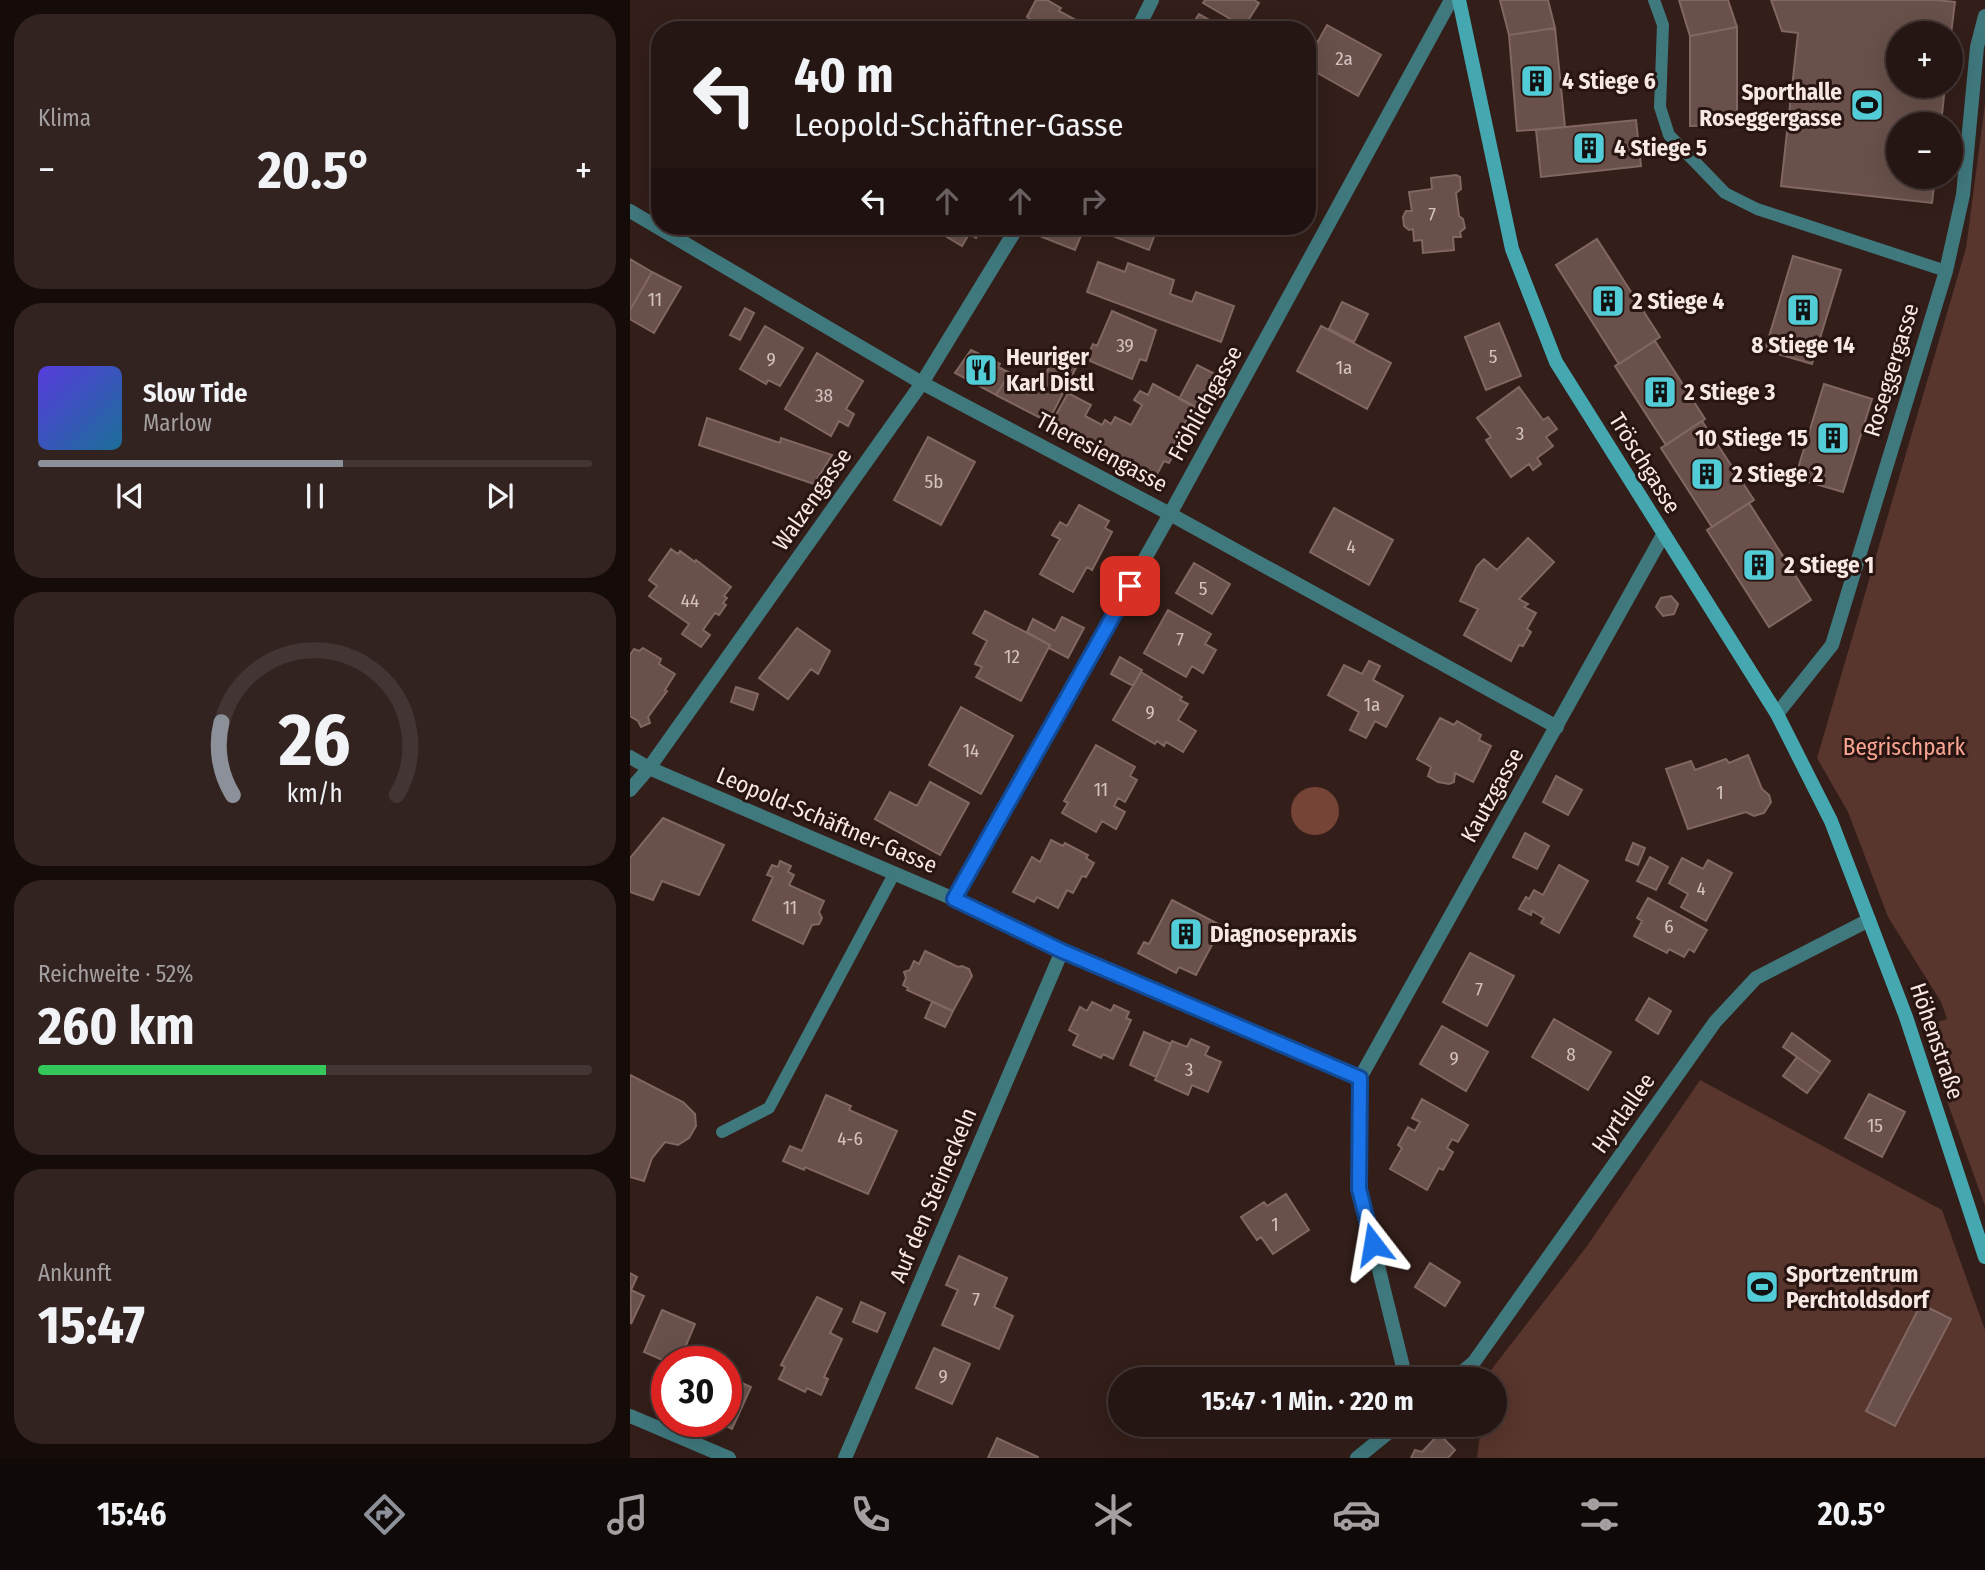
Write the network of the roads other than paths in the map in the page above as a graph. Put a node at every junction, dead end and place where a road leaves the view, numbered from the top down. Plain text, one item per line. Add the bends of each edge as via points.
1 (1152, 0) edge
2 (1451, 0) edge
3 (1459, 0) edge
4 (1654, 0) edge
5 (1985, 16) edge
6 (1142, 21) edge
7 (630, 211) edge
8 (651, 223) edge
9 (671, 235) edge
10 (1012, 235) edge
11 (1946, 271) junction
12 (922, 383) junction
13 (1170, 514) junction
14 (1663, 535) junction
15 (1777, 714) junction
16 (1557, 727) junction
17 (630, 757) edge
18 (649, 768) junction
19 (630, 790) edge
20 (894, 874) junction
21 (954, 899) junction
22 (1870, 920) junction
23 (1062, 951) junction
24 (1360, 1078) junction
25 (722, 1132) dead end
26 (1985, 1257) edge
27 (1403, 1367) edge
28 (1468, 1367) edge
29 (630, 1416) edge
30 (1382, 1437) edge
31 (729, 1458) edge
32 (845, 1458) edge
33 (1357, 1458) edge

1 - 6 street
2 - 13 street, Fröhlichgasse
3 - 14 street, Tröschgasse via 1512,249 1556,362
4 - 11 lane via 1663,25 1660,107 1669,135 1725,193 1757,209
5 - 11 street, Roseggergasse via 1977,47 1963,195
7 - 8 street, Theresiengasse
9 - 12 street, Theresiengasse
10 - 12 street, Walzengasse
11 - 15 street, Roseggergasse via 1832,645
12 - 13 street, Theresiengasse
12 - 18 street, Walzengasse
13 - 16 street, Theresiengasse
13 - 21 street, Fröhlichgasse
14 - 15 street, Tröschgasse
14 - 16 street, Kautzgasse
15 - 22 street, Tröschgasse via 1831,821
16 - 24 street, Kautzgasse
17 - 18 street, Leopold-Schäftner-Gasse
18 - 19 street, Walzengasse
18 - 20 street, Leopold-Schäftner-Gasse
20 - 21 street, Leopold-Schäftner-Gasse
20 - 25 lane via 769,1108
21 - 23 street, Leopold-Schäftner-Gasse
22 - 26 street, Höhenstraße
22 - 28 street, Hyrtlallee via 1756,978 1715,1023
23 - 24 street, Leopold-Schäftner-Gasse
23 - 32 street, Auf den Steineckeln
24 - 27 street via 1359,1189
29 - 31 street
30 - 33 street

